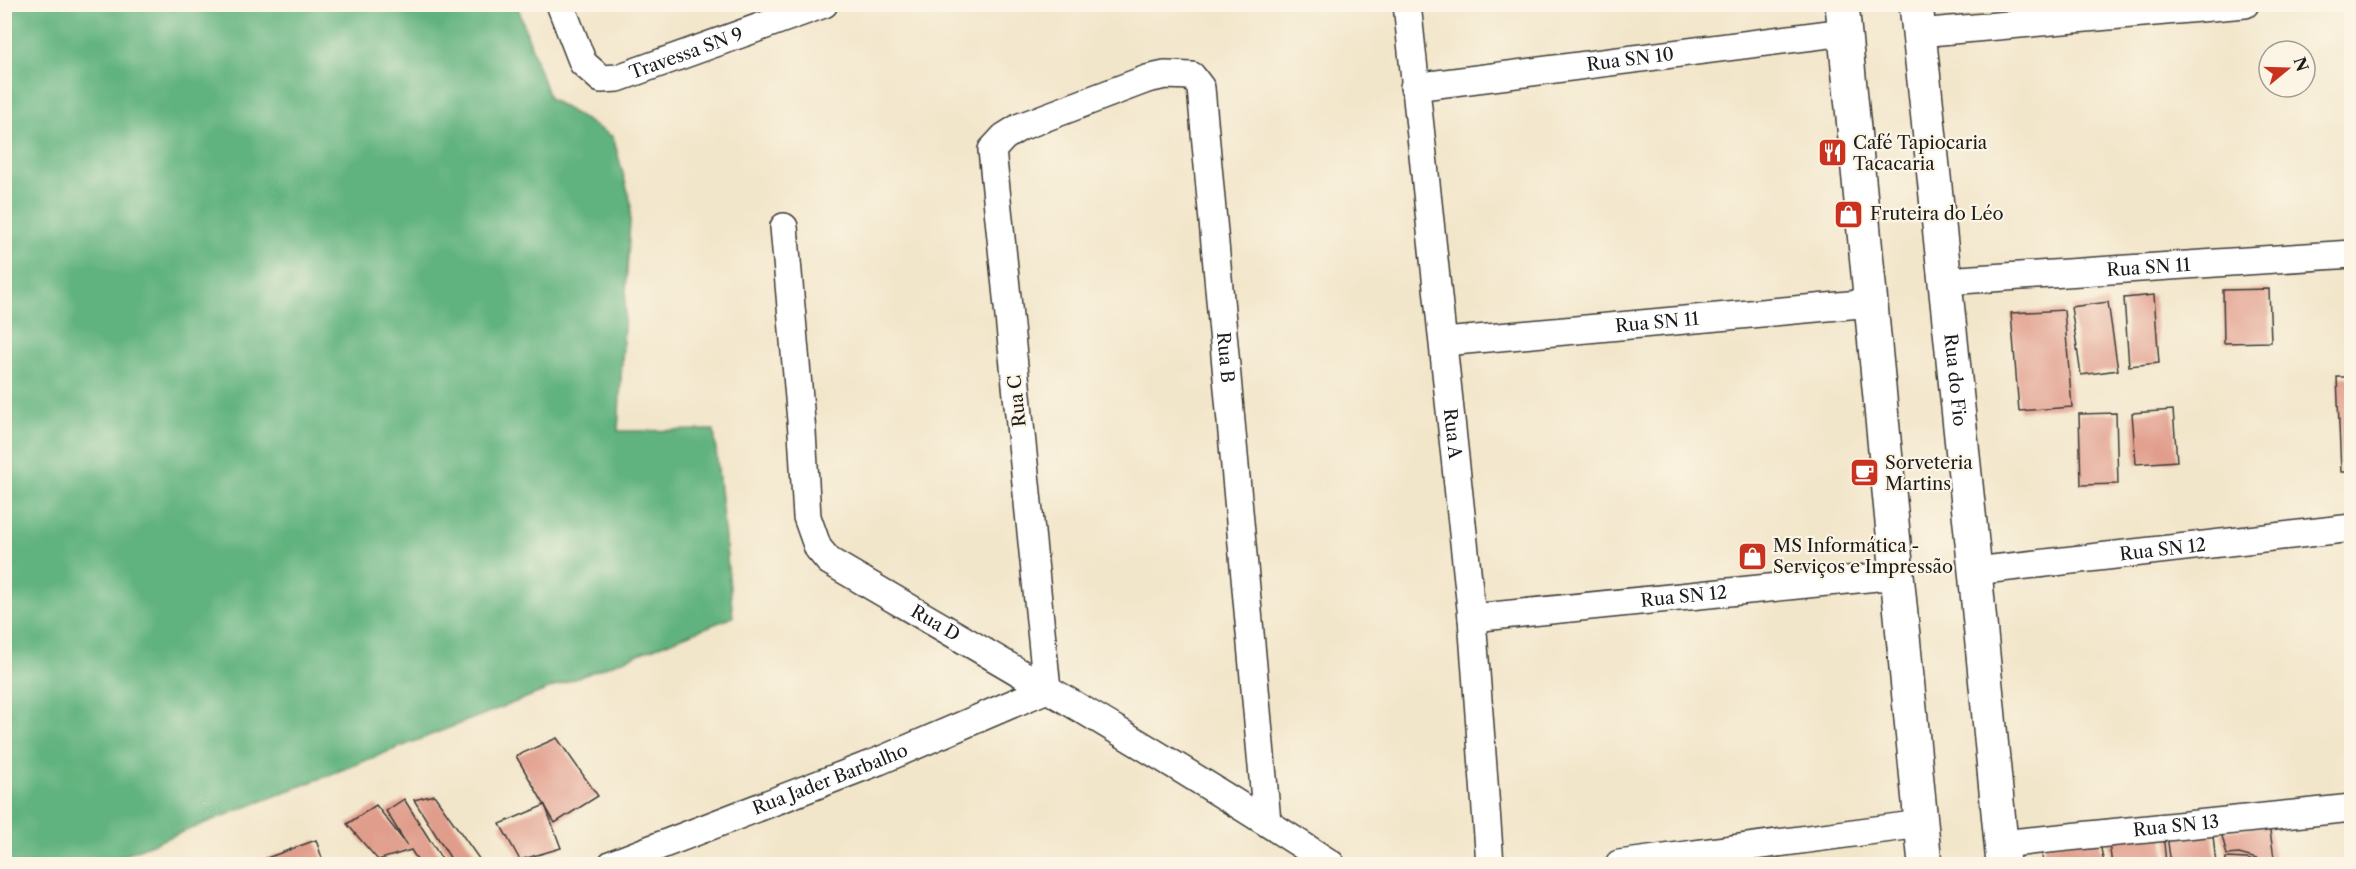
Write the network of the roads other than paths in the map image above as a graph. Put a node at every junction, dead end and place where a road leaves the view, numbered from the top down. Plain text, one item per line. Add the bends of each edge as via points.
1 (560, 4) edge
2 (824, 4) edge
3 (1407, 4) edge
4 (2245, 4) edge
5 (1843, 18) edge
6 (1917, 19) edge
7 (1414, 87) junction
8 (1020, 127) joint
9 (784, 227) dead end
10 (2352, 254) edge
11 (1945, 281) junction
12 (1871, 303) junction
13 (1444, 342) junction
14 (2352, 528) edge
15 (1975, 571) junction
16 (1897, 575) junction
17 (1472, 618) junction
18 (1047, 688) junction
19 (2352, 808) edge
20 (1267, 822) junction
21 (1922, 824) junction
22 (2002, 854) edge
23 (612, 864) edge
24 (1331, 864) edge
25 (1491, 864) edge
26 (1619, 864) edge
27 (1925, 864) edge

1 - 2 street, Travessa SN 9 via 583,63 601,79 618,78
3 - 7 street, Rua A
4 - 6 street
5 - 7 street, Rua SN 10
5 - 12 street
6 - 11 street, Rua do Fio
7 - 13 street, Rua A
8 - 18 street, Rua C via 1004,136 992,150
8 - 20 street, Rua B via 1165,75 1192,76 1201,87
9 - 18 street, Rua D via 807,517 818,548 829,561
10 - 11 street, Rua SN 11
11 - 15 street, Rua do Fio
12 - 13 street, Rua SN 11
12 - 16 street
13 - 17 street, Rua A
14 - 15 street, Rua SN 12
15 - 22 street, Rua do Fio
16 - 17 street, Rua SN 12
16 - 21 street
17 - 25 street, Rua A
18 - 20 street, Rua D
18 - 23 street, Rua Jader Barbalho via 879,761
19 - 22 street, Rua SN 13
20 - 24 street, Rua D
21 - 26 street
21 - 27 street

